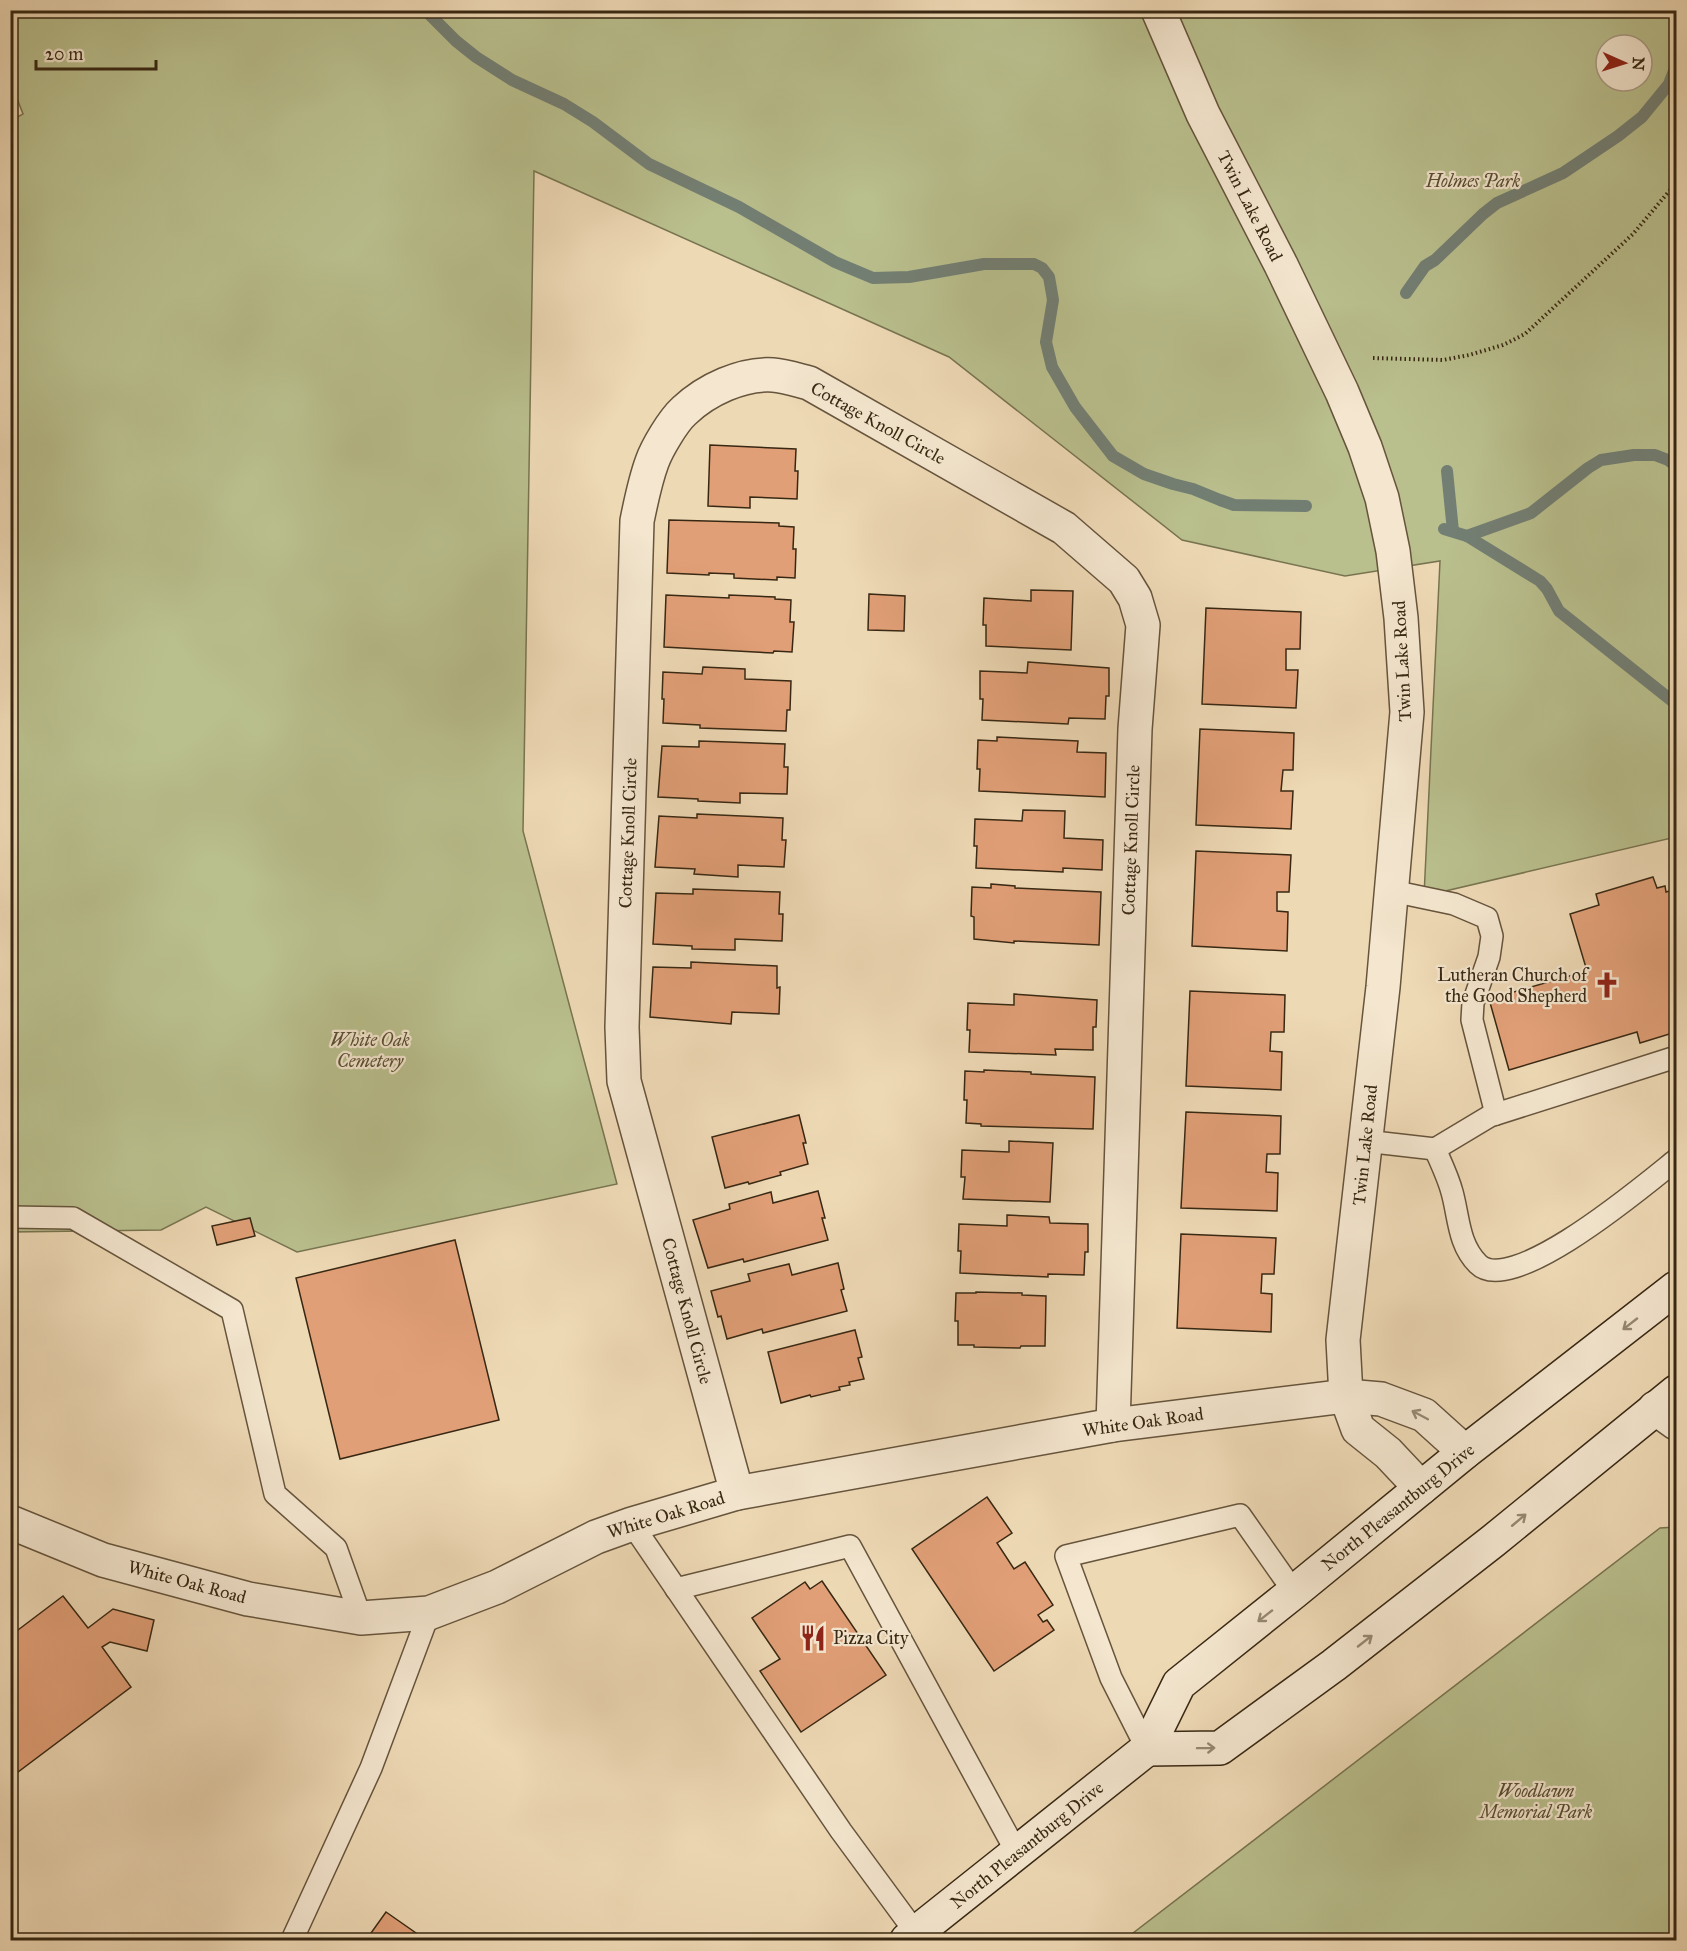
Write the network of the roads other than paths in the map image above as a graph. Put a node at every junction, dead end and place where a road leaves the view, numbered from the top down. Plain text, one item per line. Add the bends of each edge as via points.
1 (1158, 10) edge
2 (1392, 891) junction
3 (1677, 1057) edge
4 (1496, 1114) junction
5 (1365, 1141) junction
6 (1435, 1149) junction
7 (1677, 1160) edge
8 (10, 1218) edge
9 (1677, 1288) edge
10 (1346, 1396) junction
11 (1669, 1408) edge
12 (1113, 1425) junction
13 (1465, 1452) junction
14 (1421, 1488) junction
15 (737, 1493) junction
16 (632, 1524) junction
17 (15, 1530) edge
18 (676, 1589) junction
19 (1294, 1592) junction
20 (429, 1613) junction
21 (361, 1618) junction
22 (1147, 1749) junction
23 (1017, 1853) junction
24 (912, 1937) edge
25 (292, 1941) edge

1 - 2 street, Twin Lake Road via 1203,114 1336,378 1382,498 1401,618 1407,712
2 - 4 lane via 1454,904 1487,918 1492,936 1489,957 1473,1003 1472,1020
2 - 5 street, Twin Lake Road
3 - 4 lane
4 - 6 lane
5 - 6 lane
5 - 10 street, Twin Lake Road via 1343,1340
6 - 7 lane via 1452,1190 1462,1242 1479,1266 1499,1271 1546,1254
8 - 21 lane via 73,1218 232,1310 275,1494 336,1548
9 -> 13 street, North Pleasantburg Drive
10 - 12 street, White Oak Road
13 -> 10 street, White Oak Road via 1424,1415 1381,1399
10 - 14 street via 1358,1430 1388,1452
22 -> 11 street via 1220,1748
12 - 15 street, White Oak Road
12 - 15 street, Cottage Knoll Circle via 1135,729 1143,625 1135,598 1124,580 1064,528 809,383 772,375 752,376 725,384 683,412 653,460 643,491 636,554 622,1027 624,1081
13 - 14 street, North Pleasantburg Drive
14 - 19 street, North Pleasantburg Drive
15 - 16 street, White Oak Road
16 - 18 lane
16 - 20 street, White Oak Road via 596,1537 497,1587
17 - 21 street, White Oak Road via 103,1560 248,1599
18 - 23 lane via 850,1546
18 - 24 lane
19 -> 22 street, North Pleasantburg Drive via 1179,1684
19 - 22 lane via 1240,1515 1066,1556 1111,1678
20 - 21 street, White Oak Road
20 - 25 lane via 371,1768
22 - 23 street, North Pleasantburg Drive
23 - 24 street, North Pleasantburg Drive

